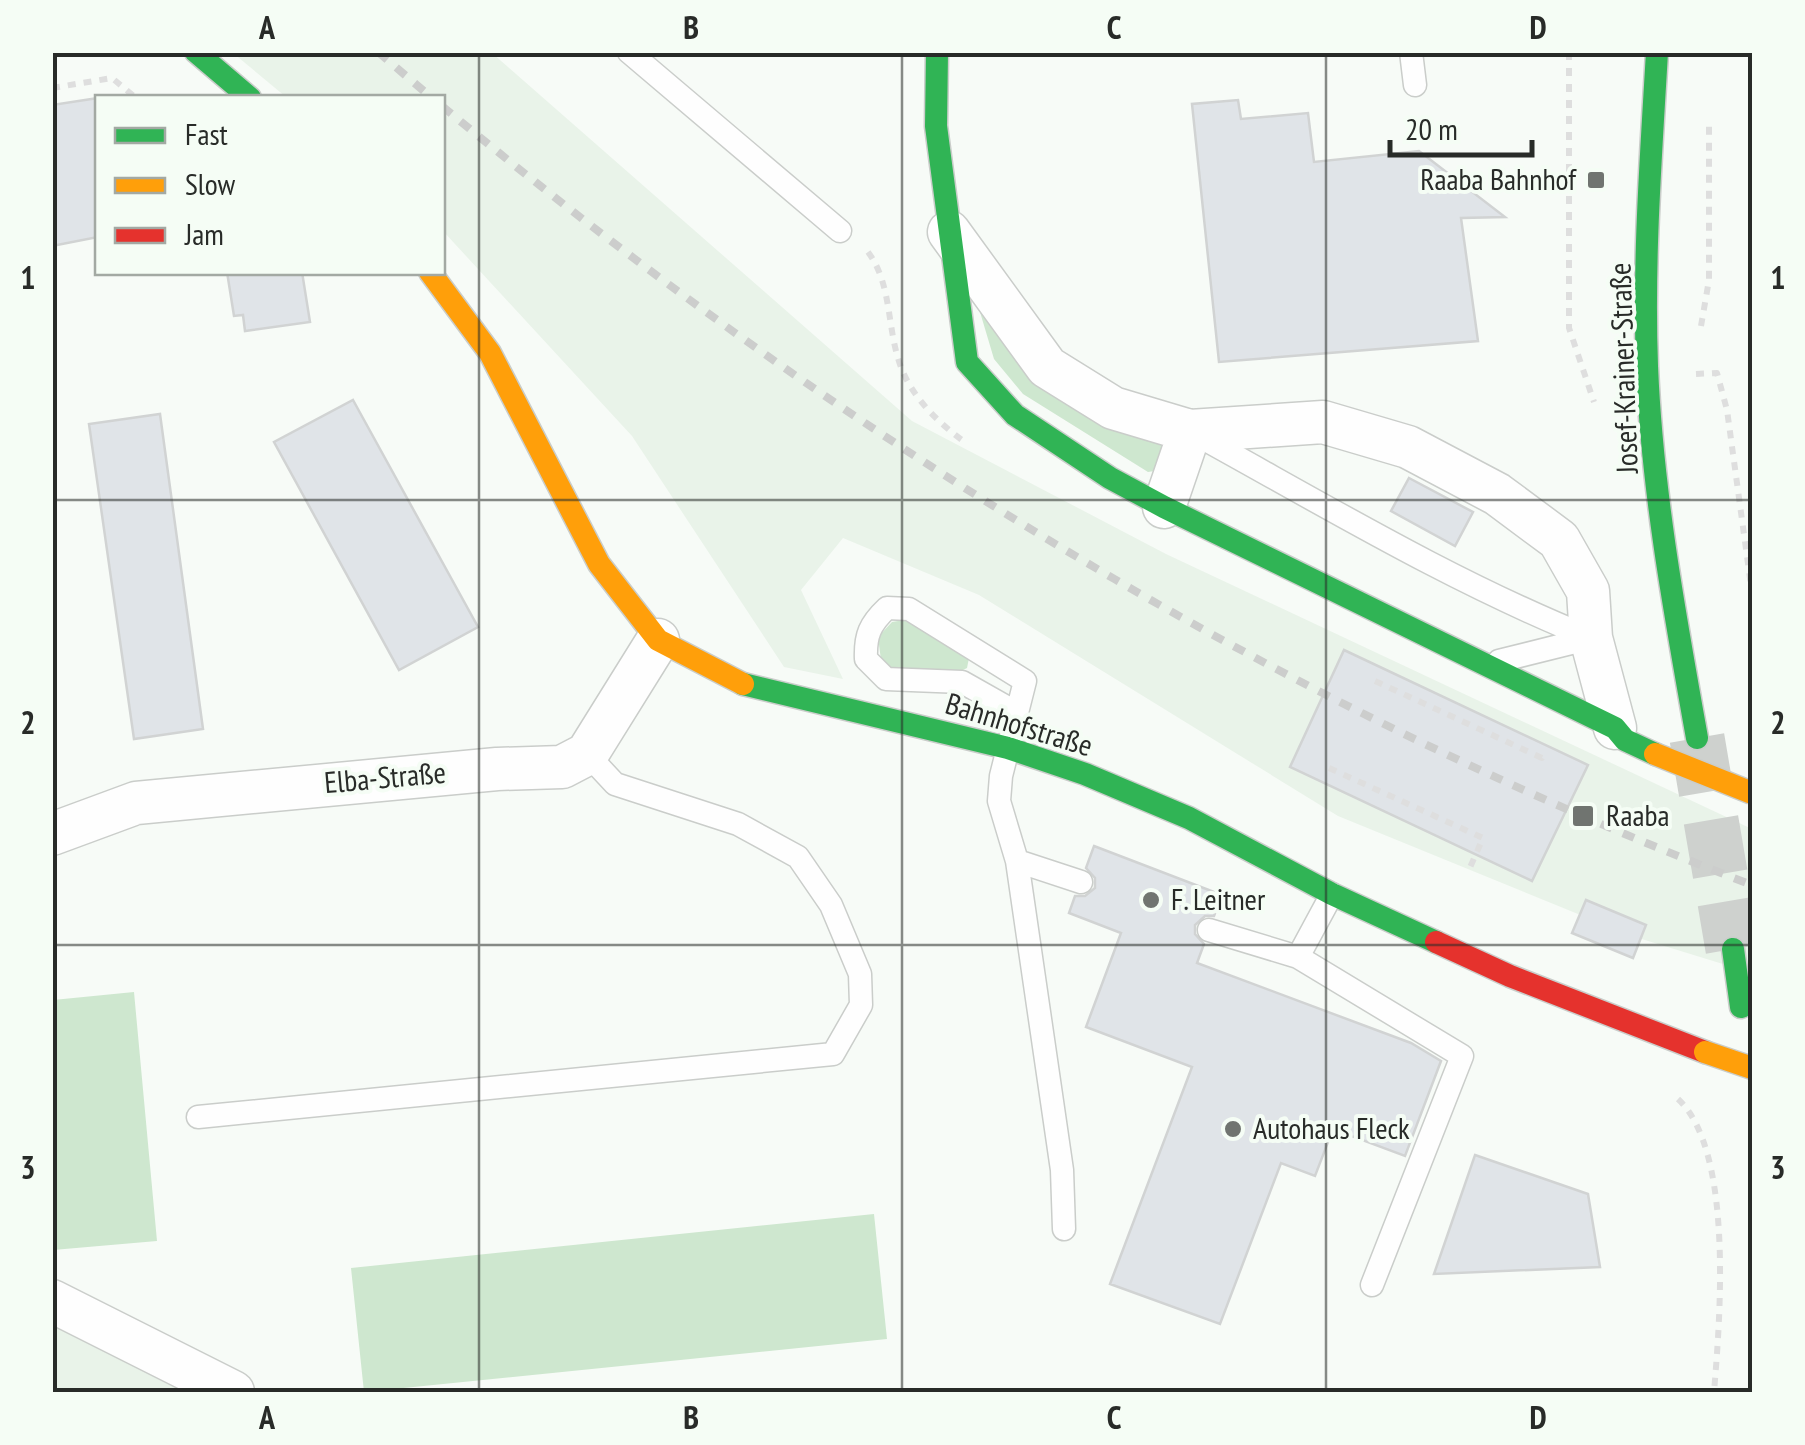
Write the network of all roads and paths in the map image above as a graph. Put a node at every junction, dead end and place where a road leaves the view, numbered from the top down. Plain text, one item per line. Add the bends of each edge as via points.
1 (196, 52) edge
2 (629, 52) edge
3 (937, 52) edge
4 (1411, 52) edge
5 (1569, 52) edge
6 (1657, 52) edge
7 (1415, 84) dead end
8 (52, 88) edge
9 (132, 95) edge
10 (246, 95) edge
11 (1708, 108) dead end
12 (946, 227) junction
13 (840, 230) dead end
14 (432, 275) edge
15 (1700, 336) dead end
16 (1696, 355) dead end
17 (1693, 374) junction
18 (1690, 392) dead end
19 (1596, 419) dead end
20 (1190, 431) junction
21 (1164, 507) junction
22 (1752, 592) edge
23 (1591, 638) junction
24 (658, 640) junction
25 (1486, 664) junction
26 (1375, 681) dead end
27 (1568, 705) junction
28 (1016, 714) junction
29 (1615, 728) junction
30 (1697, 738) tunnel mouth
31 (1008, 748) junction
32 (587, 754) junction
33 (1329, 768) dead end
34 (1752, 793) edge
35 (52, 834) edge
36 (1017, 861) junction
37 (1468, 872) dead end
38 (1080, 882) dead end
39 (1332, 894) junction
40 (1209, 930) dead end
41 (1734, 949) tunnel mouth
42 (1298, 958) junction
43 (1741, 1007) dead end
44 (1752, 1068) edge
45 (1671, 1092) dead end
46 (198, 1116) dead end
47 (1064, 1229) dead end
48 (1372, 1285) dead end
49 (52, 1301) edge
50 (233, 1392) edge
51 (1714, 1392) edge

1 - 10 street
2 - 13 lane
3 - 12 street
4 - 7 lane
5 - 19 path via 1569,328
6 - 30 street, Josef-Krainer-Straße via 1649,190 1650,410 1669,580
8 - 9 path via 112,78
11 - 15 path via 1709,280
12 - 20 street via 1047,367 1113,408
12 - 21 street via 967,362 1016,414
14 - 24 street, Bahnhofstraße via 490,353 600,564
16 - 17 path
17 - 18 path
17 - 22 path via 1717,372
20 - 21 street
20 - 23 lane via 1421,558
20 - 23 street via 1323,422 1408,448 1497,494 1559,540 1588,591
21 - 25 street
23 - 25 lane
23 - 29 street
24 - 31 street, Bahnhofstraße via 748,687
24 - 32 street
25 - 27 street
26 - 27 path via 1542,758
27 - 29 street
28 - 28 lane via 1025,681 909,609 887,608 874,621 865,638 866,658 886,680 962,682
28 - 31 lane
29 - 34 street, bridge via 1625,740
31 - 36 lane via 999,802
31 - 39 street, Bahnhofstraße via 1189,818
32 - 35 street, Elba-Straße via 562,767 136,803
32 - 46 lane via 615,784 738,824 798,857 830,905 860,974 861,1005 833,1054
33 - 37 path via 1483,838
36 - 38 lane
36 - 47 lane via 1062,1170
39 - 42 lane
39 - 44 street, Bahnhofstraße, bridge via 1510,976
40 - 42 lane
41 - 43 street
42 - 48 lane via 1462,1056
45 - 51 path via 1694,1114 1722,1236
49 - 50 street

